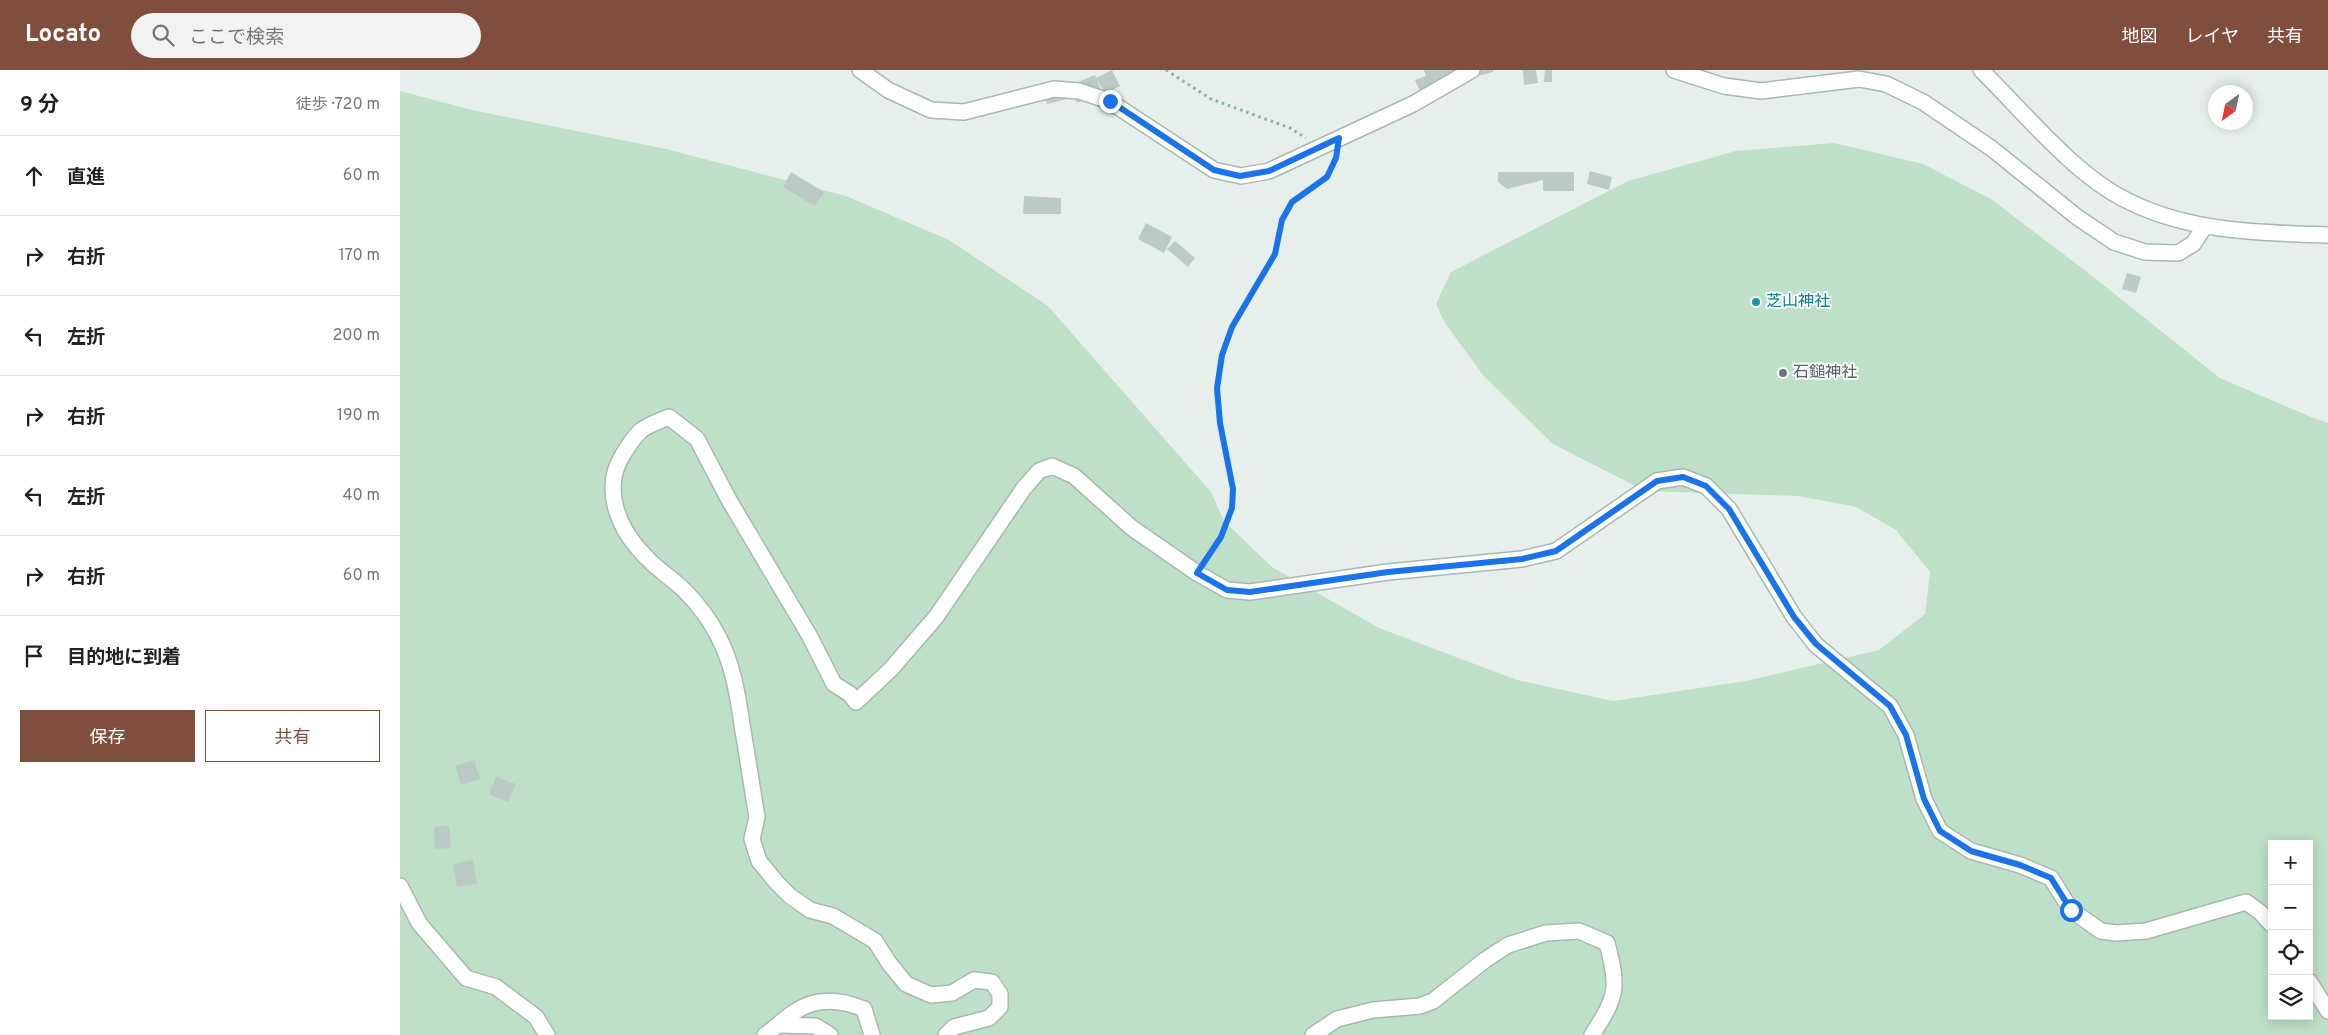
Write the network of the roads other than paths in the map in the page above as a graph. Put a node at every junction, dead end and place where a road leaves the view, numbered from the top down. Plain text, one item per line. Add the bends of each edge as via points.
1 (860, 70) edge
2 (1472, 70) edge
3 (1674, 70) edge
4 (1981, 70) edge
5 (2205, 226) junction
6 (2328, 235) edge
7 (400, 886) edge
8 (2268, 921) edge
9 (2313, 987) edge
10 (2328, 1011) edge
11 (781, 1025) junction
12 (547, 1035) edge
13 (765, 1035) edge
14 (830, 1035) edge
15 (872, 1035) edge
16 (946, 1035) edge
17 (1313, 1035) edge
18 (1592, 1035) edge

1 - 2 street via 888,90 931,110 964,112 1054,89 1079,91 1110,101 1214,170 1240,176 1269,171 1413,104
3 - 5 street via 1724,86 1761,91 1859,79 1886,84 1923,102 1991,148 2077,217 2114,242 2145,252 2178,252 2193,244
4 - 5 street via 2086,173 2126,200 2165,217
5 - 6 street
7 - 12 street via 419,923 466,978 496,987 536,1017
8 - 16 street via 2246,902 2146,931 2101,932 2071,910 2051,878 1971,851 1940,831 1924,799 1906,735 1890,706 1816,644 1794,617 1729,509 1706,486 1683,477 1657,481 1556,551 1522,559 1388,572 1250,592 1227,590 1197,573 1132,528 1074,476 1052,466 1039,470 1024,488 936,617 891,669 856,702 834,684 697,439 669,417 646,426 636,434 615,468 613,496 619,519 630,540 685,591 704,615 718,636 734,673 756,817 752,839 759,861 785,892 810,910 833,916 875,941 906,984 931,995 952,993 974,980 992,982 1000,994 1000,1007 989,1018 954,1027
9 - 10 street
11 - 13 street
11 - 14 street via 815,1026
11 - 15 street via 793,1012 822,1000 845,1002 864,1009
17 - 18 street via 1336,1019 1373,1010 1420,1006 1433,1001 1508,945 1546,933 1579,931 1607,943 1615,973 1610,1007

